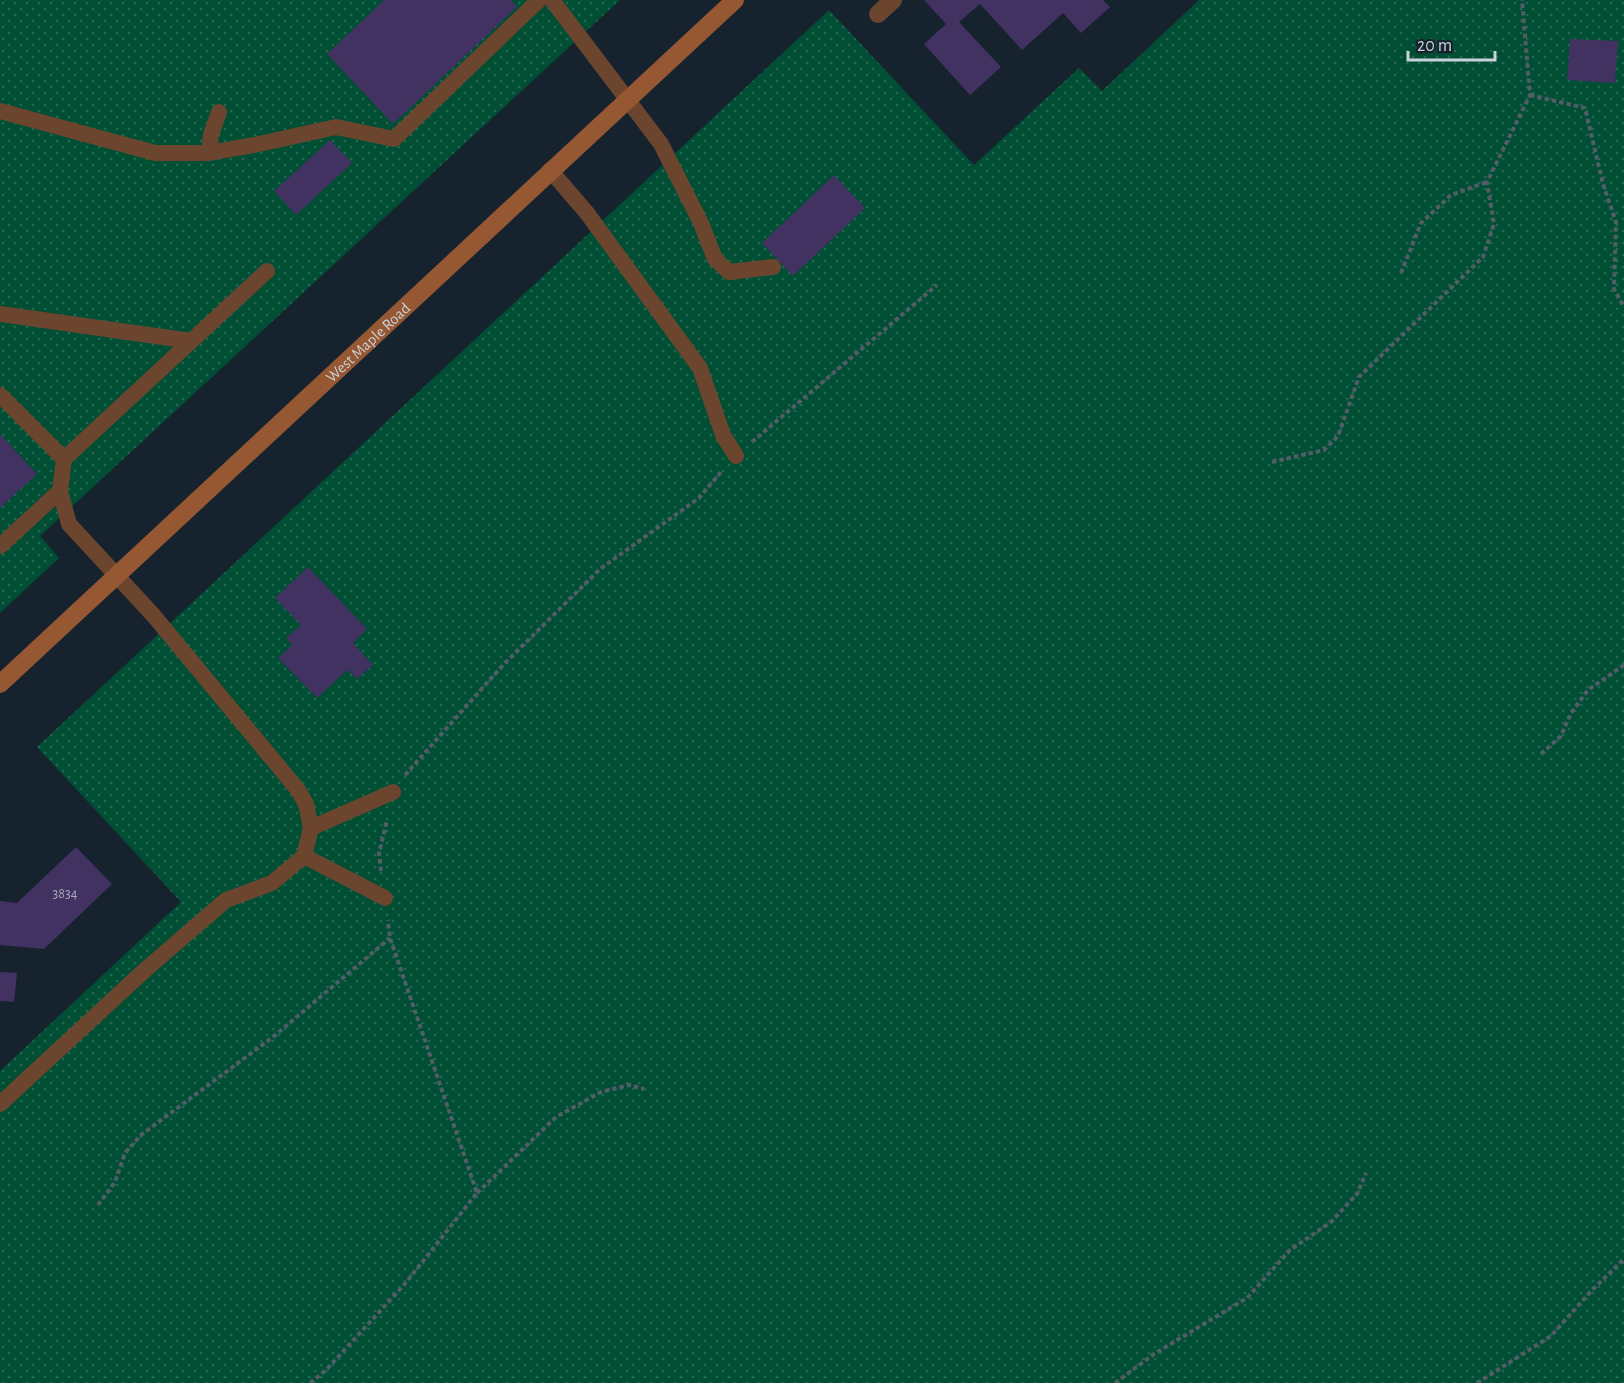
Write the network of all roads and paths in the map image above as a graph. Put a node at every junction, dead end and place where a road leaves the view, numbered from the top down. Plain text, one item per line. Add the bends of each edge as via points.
1 (539, 0) edge
2 (552, 0) edge
3 (735, 0) edge
4 (893, 0) edge
5 (1522, 0) edge
6 (878, 14) dead end
7 (1530, 95) junction
8 (628, 99) junction
9 (0, 111) edge
10 (219, 112) dead end
11 (209, 153) junction
12 (550, 170) junction
13 (1487, 182) junction
14 (773, 267) dead end
15 (267, 271) dead end
16 (1401, 273) dead end
17 (937, 285) dead end
18 (1624, 307) edge
19 (0, 314) edge
20 (191, 341) junction
21 (0, 395) edge
22 (736, 456) junction
23 (64, 459) junction
24 (1272, 462) dead end
25 (60, 491) junction
26 (0, 546) edge
27 (117, 576) junction
28 (1624, 665) edge
29 (0, 684) edge
30 (1541, 754) dead end
31 (393, 792) junction
32 (311, 828) junction
33 (304, 856) junction
34 (385, 898) junction
35 (390, 938) junction
36 (644, 1089) dead end
37 (0, 1104) edge
38 (1366, 1173) dead end
39 (477, 1193) junction
40 (98, 1205) dead end
41 (1624, 1259) edge
42 (310, 1383) edge
43 (1115, 1383) edge
44 (1477, 1383) edge

1 - 11 lane via 394,139 336,127
2 - 8 lane
3 - 8 main road, West Maple Road
4 - 6 street
5 - 7 path
7 - 13 path
7 - 18 path via 1585,108 1616,222 1614,289
8 - 12 main road, West Maple Road
8 - 14 lane via 661,144 715,259 729,272
9 - 11 lane via 155,153
10 - 11 lane
12 - 22 lane via 587,213 700,368 723,435
12 - 27 main road, West Maple Road
13 - 16 path via 1450,195 1421,223
13 - 24 path via 1494,224 1483,257 1359,377 1338,436 1324,450
15 - 20 lane
17 - 22 path
19 - 20 lane
20 - 23 lane
21 - 23 lane
22 - 31 path via 699,498 600,569 503,665 407,771
23 - 25 lane
25 - 26 lane
25 - 27 lane via 69,524
27 - 29 main road, West Maple Road
27 - 32 lane via 298,790 306,804
28 - 30 path via 1588,690 1570,712 1562,736
31 - 32 lane
31 - 34 path via 379,854
32 - 33 lane
33 - 34 lane
33 - 37 lane via 272,883 226,900
34 - 35 path
35 - 39 path
35 - 40 path via 273,1037 141,1135 125,1153 115,1182
36 - 39 path via 629,1085 601,1092 556,1117
38 - 43 path via 1357,1194 1331,1222 1290,1251 1247,1298 1154,1354
39 - 42 path via 404,1285
41 - 44 path via 1551,1336

